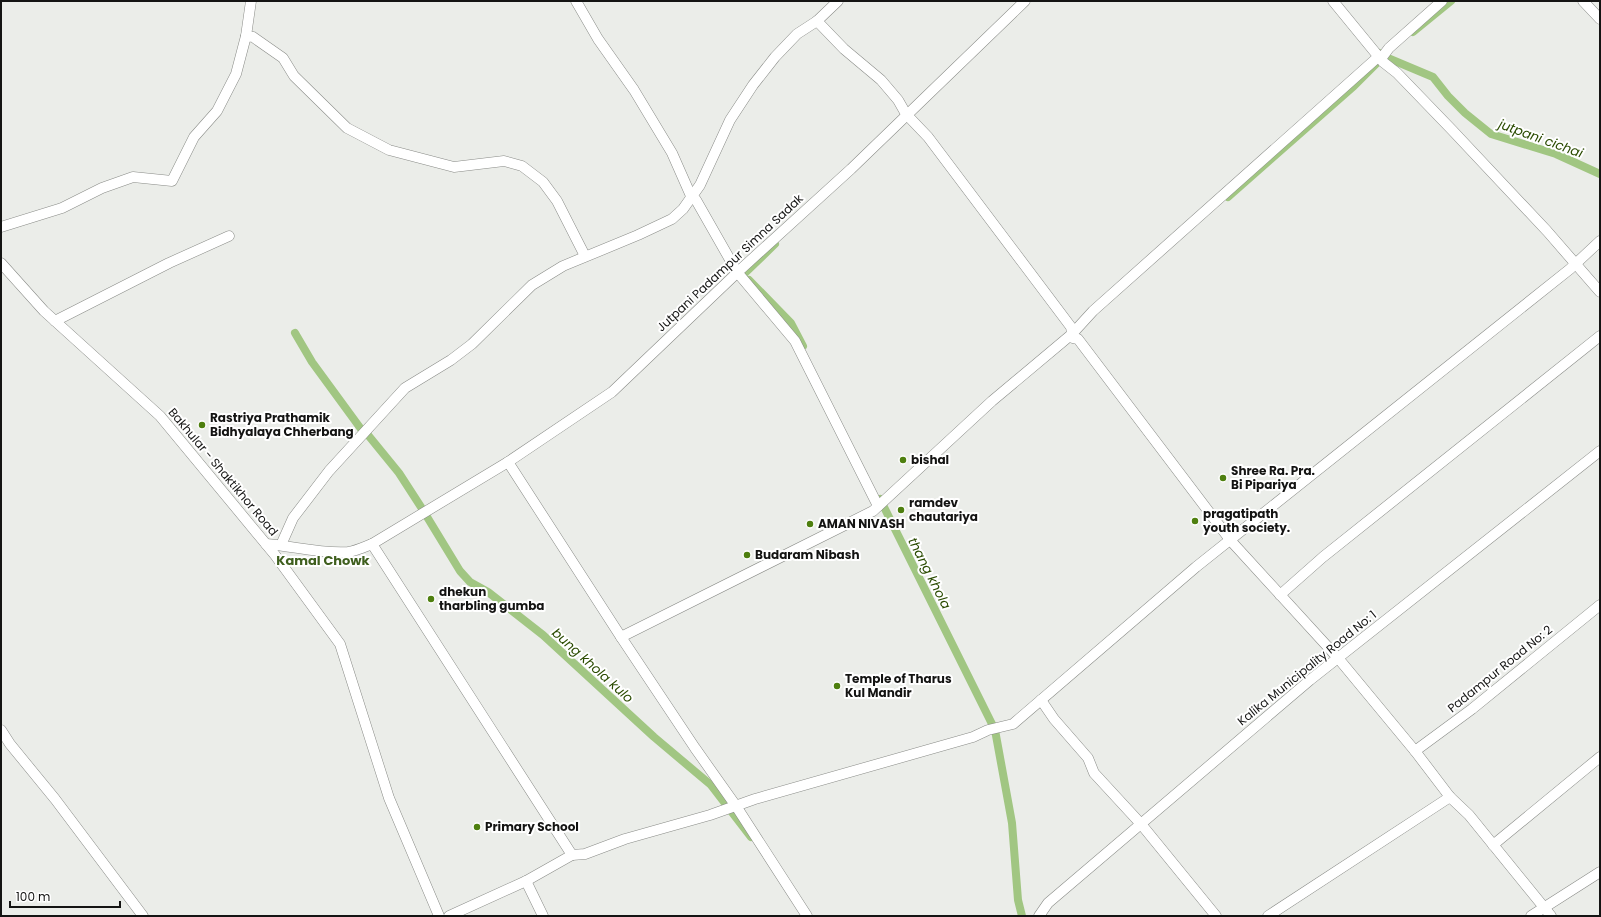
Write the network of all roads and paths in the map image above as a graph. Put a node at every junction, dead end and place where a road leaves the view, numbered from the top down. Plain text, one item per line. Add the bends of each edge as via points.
1 (251, 1) edge
2 (576, 1) edge
3 (838, 1) edge
4 (1025, 1) edge
5 (1334, 1) edge
6 (1442, 1) edge
7 (1583, 1) edge
8 (1600, 19) edge
9 (817, 22) junction
10 (246, 36) junction
11 (1381, 59) junction
12 (910, 118) junction
13 (691, 196) junction
14 (1, 227) edge
15 (229, 236) dead end
16 (1600, 241) edge
17 (585, 256) junction
18 (1, 263) edge
19 (1575, 264) junction
20 (738, 272) junction
21 (1600, 292) edge
22 (55, 321) junction
23 (1072, 336) junction
24 (1600, 336) edge
25 (1600, 451) edge
26 (508, 462) junction
27 (881, 503) junction
28 (1231, 541) junction
29 (266, 544) junction
30 (372, 544) junction
31 (281, 545) junction
32 (1280, 595) junction
33 (1600, 605) edge
34 (621, 637) junction
35 (1338, 658) junction
36 (1041, 700) junction
37 (1, 730) edge
38 (1415, 751) junction
39 (1600, 757) edge
40 (1450, 797) junction
41 (732, 808) junction
42 (1141, 824) junction
43 (1493, 845) junction
44 (572, 855) junction
45 (1600, 872) edge
46 (526, 881) junction
47 (1544, 908) junction
48 (143, 916) edge
49 (438, 916) edge
50 (449, 916) edge
51 (543, 916) edge
52 (807, 916) edge
53 (1039, 916) edge
54 (1216, 916) edge
55 (1268, 916) edge
56 (1531, 916) edge
57 (1551, 916) edge

1 - 10 street
2 - 13 street via 672,153
3 - 9 street
4 - 12 street, Jutpani Padampur Simna Sadak
5 - 11 street
6 - 11 street via 1389,48
7 - 8 street
9 - 12 street via 881,80
9 - 13 street via 798,34 775,57 753,85 730,120 700,185
10 - 14 street via 236,74 217,112 194,137 172,181 133,177 102,188 62,208
10 - 17 street via 254,37 283,58 294,76 347,128 389,150 454,167 504,160 522,166 543,182 557,201
11 - 19 street via 1452,130
11 - 23 street via 1093,311
12 - 20 street, Jutpani Padampur Simna Sadak
12 - 23 street via 928,137 1071,327
13 - 17 street via 683,209 672,219
13 - 20 street via 696,200
15 - 22 street via 168,263
16 - 19 street
17 - 31 street via 532,285 472,344 405,388 329,471 293,518
18 - 22 street, Bakhular - Shaktikhor Road
19 - 21 street
19 - 28 street
20 - 26 street, Jutpani Padampur Simna Sadak via 612,392
20 - 27 street via 795,342
22 - 29 street, Bakhular - Shaktikhor Road via 160,416
23 - 27 street via 992,401
23 - 28 street via 1078,339 1104,371
24 - 32 street via 1323,557
25 - 35 street, Kalika Municipality Road No: 1
26 - 30 street, Jutpani Padampur Simna Sadak
26 - 34 street
27 - 34 street via 859,519 709,591
28 - 32 street
28 - 36 street via 1196,567
29 - 31 street, Jutpani Padampur Simna Sadak
29 - 49 street, Bakhular - Shaktikhor Road via 340,644 389,798
30 - 31 street, Jutpani Padampur Simna Sadak via 349,552 320,552
30 - 44 street
32 - 35 street
33 - 38 street, Padampur Road No: 2
34 - 41 street
35 - 38 street
35 - 42 street, Kalika Municipality Road No: 1
36 - 41 street via 1013,724 1002,725 973,737
36 - 42 street via 1088,758 1094,774
37 - 48 street
38 - 40 street
39 - 43 street
40 - 43 street via 1469,815
40 - 55 street
41 - 44 street via 625,839 585,854
41 - 52 street
42 - 53 street, Kalika Municipality Road No: 1 via 1048,904
42 - 54 street
43 - 47 street
44 - 46 street
45 - 47 street
46 - 50 street
46 - 51 street
47 - 56 street
47 - 57 street

